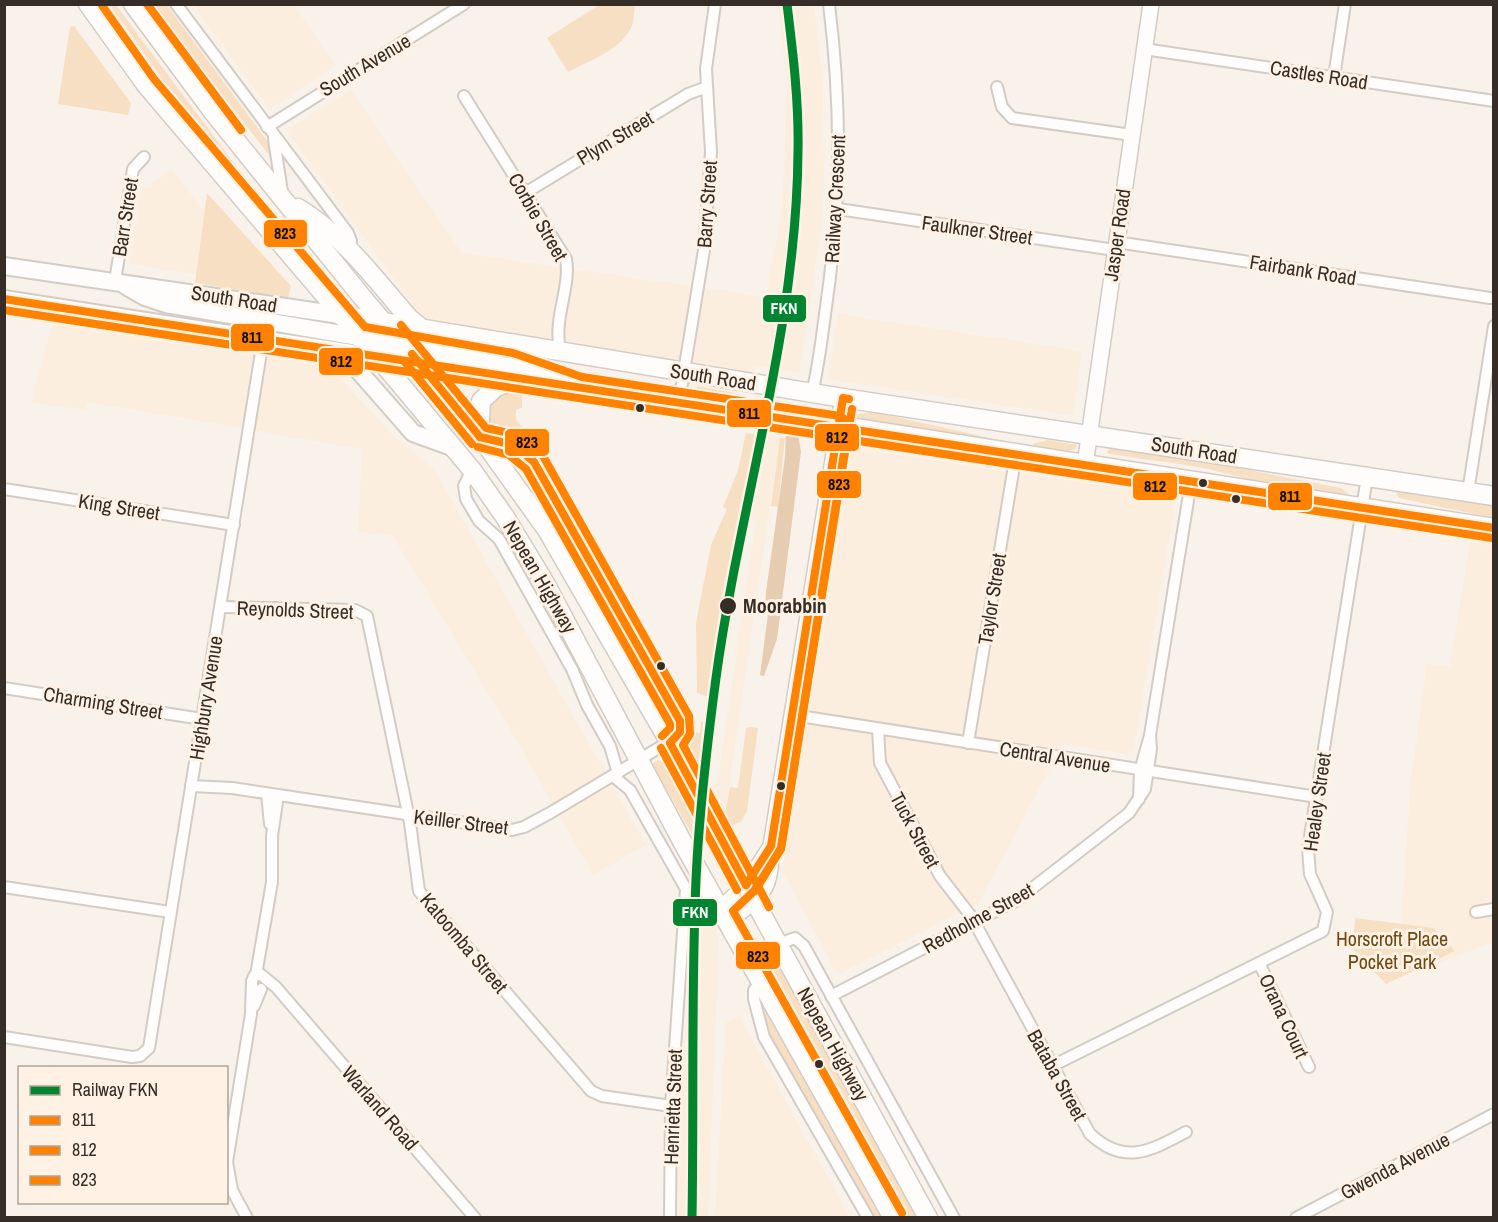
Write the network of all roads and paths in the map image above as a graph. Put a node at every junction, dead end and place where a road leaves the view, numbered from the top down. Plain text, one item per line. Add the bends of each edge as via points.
1 (88, 4) edge
2 (133, 4) edge
3 (176, 4) edge
4 (464, 4) edge
5 (715, 4) edge
6 (829, 4) edge
7 (1151, 4) edge
8 (1345, 4) edge
9 (1144, 49) junction
10 (1334, 77) junction
11 (707, 87) junction
12 (997, 87) dead end
13 (464, 96) dead end
14 (1494, 101) edge
15 (270, 132) junction
16 (1131, 135) junction
17 (144, 157) dead end
18 (525, 193) junction
19 (284, 198) junction
20 (838, 209) junction
21 (1116, 246) junction
22 (348, 247) junction
23 (4, 266) edge
24 (117, 282) junction
25 (4, 299) edge
26 (1492, 299) edge
27 (176, 306) junction
28 (340, 315) junction
29 (252, 320) junction
30 (384, 321) junction
31 (172, 326) junction
32 (1494, 327) edge
33 (423, 328) junction
34 (360, 337) junction
35 (263, 340) junction
36 (404, 345) junction
37 (560, 351) junction
38 (342, 352) junction
39 (377, 357) junction
40 (420, 364) junction
41 (684, 372) junction
42 (516, 380) junction
43 (579, 387) junction
44 (806, 392) junction
45 (843, 398) junction
46 (679, 402) junction
47 (838, 426) junction
48 (1089, 435) junction
49 (480, 436) junction
50 (449, 446) junction
51 (1016, 454) junction
52 (1085, 465) junction
53 (472, 470) junction
54 (1367, 477) junction
55 (1191, 482) junction
56 (4, 489) edge
57 (1468, 492) junction
58 (1494, 496) edge
59 (1362, 509) junction
60 (234, 525) junction
61 (1494, 528) edge
62 (589, 602) junction
63 (617, 605) junction
64 (221, 607) junction
65 (367, 616) joint
66 (4, 688) edge
67 (793, 715) junction
68 (202, 719) junction
69 (621, 722) junction
70 (878, 729) junction
71 (602, 731) junction
72 (670, 743) junction
73 (968, 743) junction
74 (641, 760) junction
75 (1144, 771) junction
76 (616, 774) junction
77 (192, 782) junction
78 (273, 794) junction
79 (1317, 798) junction
80 (409, 816) junction
81 (4, 887) edge
82 (750, 893) junction
83 (1494, 909) edge
84 (170, 912) junction
85 (722, 912) junction
86 (1476, 912) dead end
87 (974, 922) junction
88 (778, 944) junction
89 (749, 960) junction
90 (1260, 965) junction
91 (260, 982) junction
92 (761, 982) junction
93 (831, 996) junction
94 (4, 1037) edge
95 (1052, 1066) junction
96 (1309, 1067) dead end
97 (671, 1106) junction
98 (1494, 1113) edge
99 (1186, 1132) dead end
100 (228, 1156) edge
101 (228, 1168) edge
102 (247, 1218) edge
103 (476, 1218) edge
104 (670, 1218) edge
105 (868, 1218) edge
106 (893, 1218) edge
107 (928, 1218) edge
108 (954, 1218) edge
109 (1296, 1218) edge

1 - 28 highway, Nepean Highway via 146,85
2 - 19 highway, Nepean Highway via 213,112
3 - 15 street
4 - 15 street, South Avenue
5 - 11 street, Barry Street
6 - 20 street, Railway Crescent via 839,105
7 - 9 main road, Jasper Road
8 - 10 street
9 - 10 street, Castles Road
9 - 16 main road, Jasper Road
10 - 14 street, Castles Road
11 - 18 street, Plym Street via 688,94
11 - 41 street, Barry Street via 711,152 704,250
12 - 16 street via 1002,107 1012,118
13 - 18 street, Corbie Street
15 - 19 street
15 - 22 street via 348,233
16 - 21 main road, Jasper Road
17 - 24 street, Barr Street via 133,169
18 - 37 street, Corbie Street via 567,267 557,325
19 - 22 highway via 326,226
19 - 30 highway, Nepean Highway
20 - 21 street, Faulkner Street
20 - 44 street, Railway Crescent via 817,374
21 - 26 street, Fairbank Road
21 - 48 main road, Jasper Road
22 - 33 highway via 409,318
23 - 24 main road, South Road
24 - 27 main road via 151,300
24 - 28 main road, South Road
25 - 31 main road, South Road
27 - 29 main road
27 - 31 main road
28 - 30 highway, South Road
28 - 34 highway, Nepean Highway
29 - 34 main road
29 - 35 main road
30 - 33 highway, South Road
30 - 36 highway, Nepean Highway
31 - 35 main road, South Road
32 - 57 street
33 - 37 highway, South Road
34 - 36 highway
34 - 39 highway, Nepean Highway
35 - 38 main road, South Road
35 - 60 street, Highbury Avenue
36 - 40 highway, Nepean Highway
36 - 43 highway via 510,363
37 - 41 highway, South Road
38 - 39 main road, South Road
38 - 50 main road via 405,426 423,439
39 - 40 highway, South Road
39 - 50 highway, Nepean Highway
40 - 42 highway, South Road
40 - 49 highway, Nepean Highway
41 - 44 highway, South Road
41 - 46 street, Barry Street
42 - 43 highway, South Road
42 - 49 highway via 496,387 482,401
43 - 46 highway, South Road
44 - 45 highway, South Road
45 - 47 main road
45 - 48 highway, South Road
46 - 47 highway, South Road
47 - 51 highway, South Road
47 - 67 main road
48 - 52 main road, Jasper Road
48 - 54 highway, South Road
49 - 62 highway, Nepean Highway via 547,530
49 - 63 street via 514,445 534,462
50 - 53 highway, Nepean Highway
51 - 52 highway, South Road
51 - 73 street, Taylor Street
52 - 55 highway, South Road
53 - 69 highway, Nepean Highway via 526,550
53 - 71 street via 464,486 466,499 479,521 499,539
54 - 57 highway, South Road
54 - 59 street, Healey Street
55 - 59 highway, South Road
55 - 75 street, Redholme Street
56 - 60 street, King Street
57 - 58 highway, South Road
59 - 61 highway, South Road
59 - 79 street, Healey Street
60 - 64 street, Highbury Avenue
62 - 63 street, Nepean Highway
62 - 72 highway, Nepean Highway
63 - 72 street via 680,721 680,732
64 - 65 street, Reynolds Street via 355,610
64 - 68 street, Highbury Avenue
65 - 80 street, Katoomba Street
66 - 68 street, Charming Street
67 - 70 street, Central Avenue
67 - 82 main road via 768,887
68 - 77 street, Highbury Avenue
69 - 71 street
69 - 74 highway, Nepean Highway
70 - 73 street, Central Avenue
70 - 87 street, Tuck Street via 880,763 940,876
71 - 76 street via 614,755
72 - 74 street, Keiller Street
72 - 82 highway, Nepean Highway
73 - 75 street, Central Avenue
74 - 76 street, Keiller Street
74 - 85 highway, Nepean Highway
75 - 79 street, Central Avenue
75 - 87 street, Redholme Street via 1139,800 1130,813 1028,893
76 - 80 street, Keiller Street via 518,829
76 - 97 street, Henrietta Street via 630,790 686,889
77 - 78 street, Keiller Street
77 - 84 street, Highbury Avenue
78 - 80 street, Keiller Street
78 - 91 street via 272,882
79 - 90 street, Healey Street via 1308,867 1327,912 1326,925 1318,936
80 - 97 street, Katoomba Street via 422,895 584,1084 596,1095
81 - 84 street
82 - 85 main road
82 - 88 highway, Nepean Highway
83 - 86 street
84 - 94 street, Highbury Avenue via 150,1043 144,1054 132,1057
85 - 89 highway, Nepean Highway
87 - 93 street, Redholme Street
87 - 95 street, Bataba Street
88 - 89 highway
88 - 93 street via 789,938 798,940
88 - 107 highway, Nepean Highway
89 - 92 highway, Nepean Highway
90 - 95 street, Healey Street
90 - 96 street, Orana Court
91 - 100 street via 251,1014
91 - 103 street, Warland Road via 285,999
92 - 105 street via 754,990 754,999 764,1037
92 - 106 highway, Nepean Highway
93 - 108 street
95 - 99 street, Bataba Street via 1084,1125 1107,1148 1143,1152
97 - 104 street, Henrietta Street
98 - 109 street, Gwenda Avenue
101 - 102 street via 232,1190

